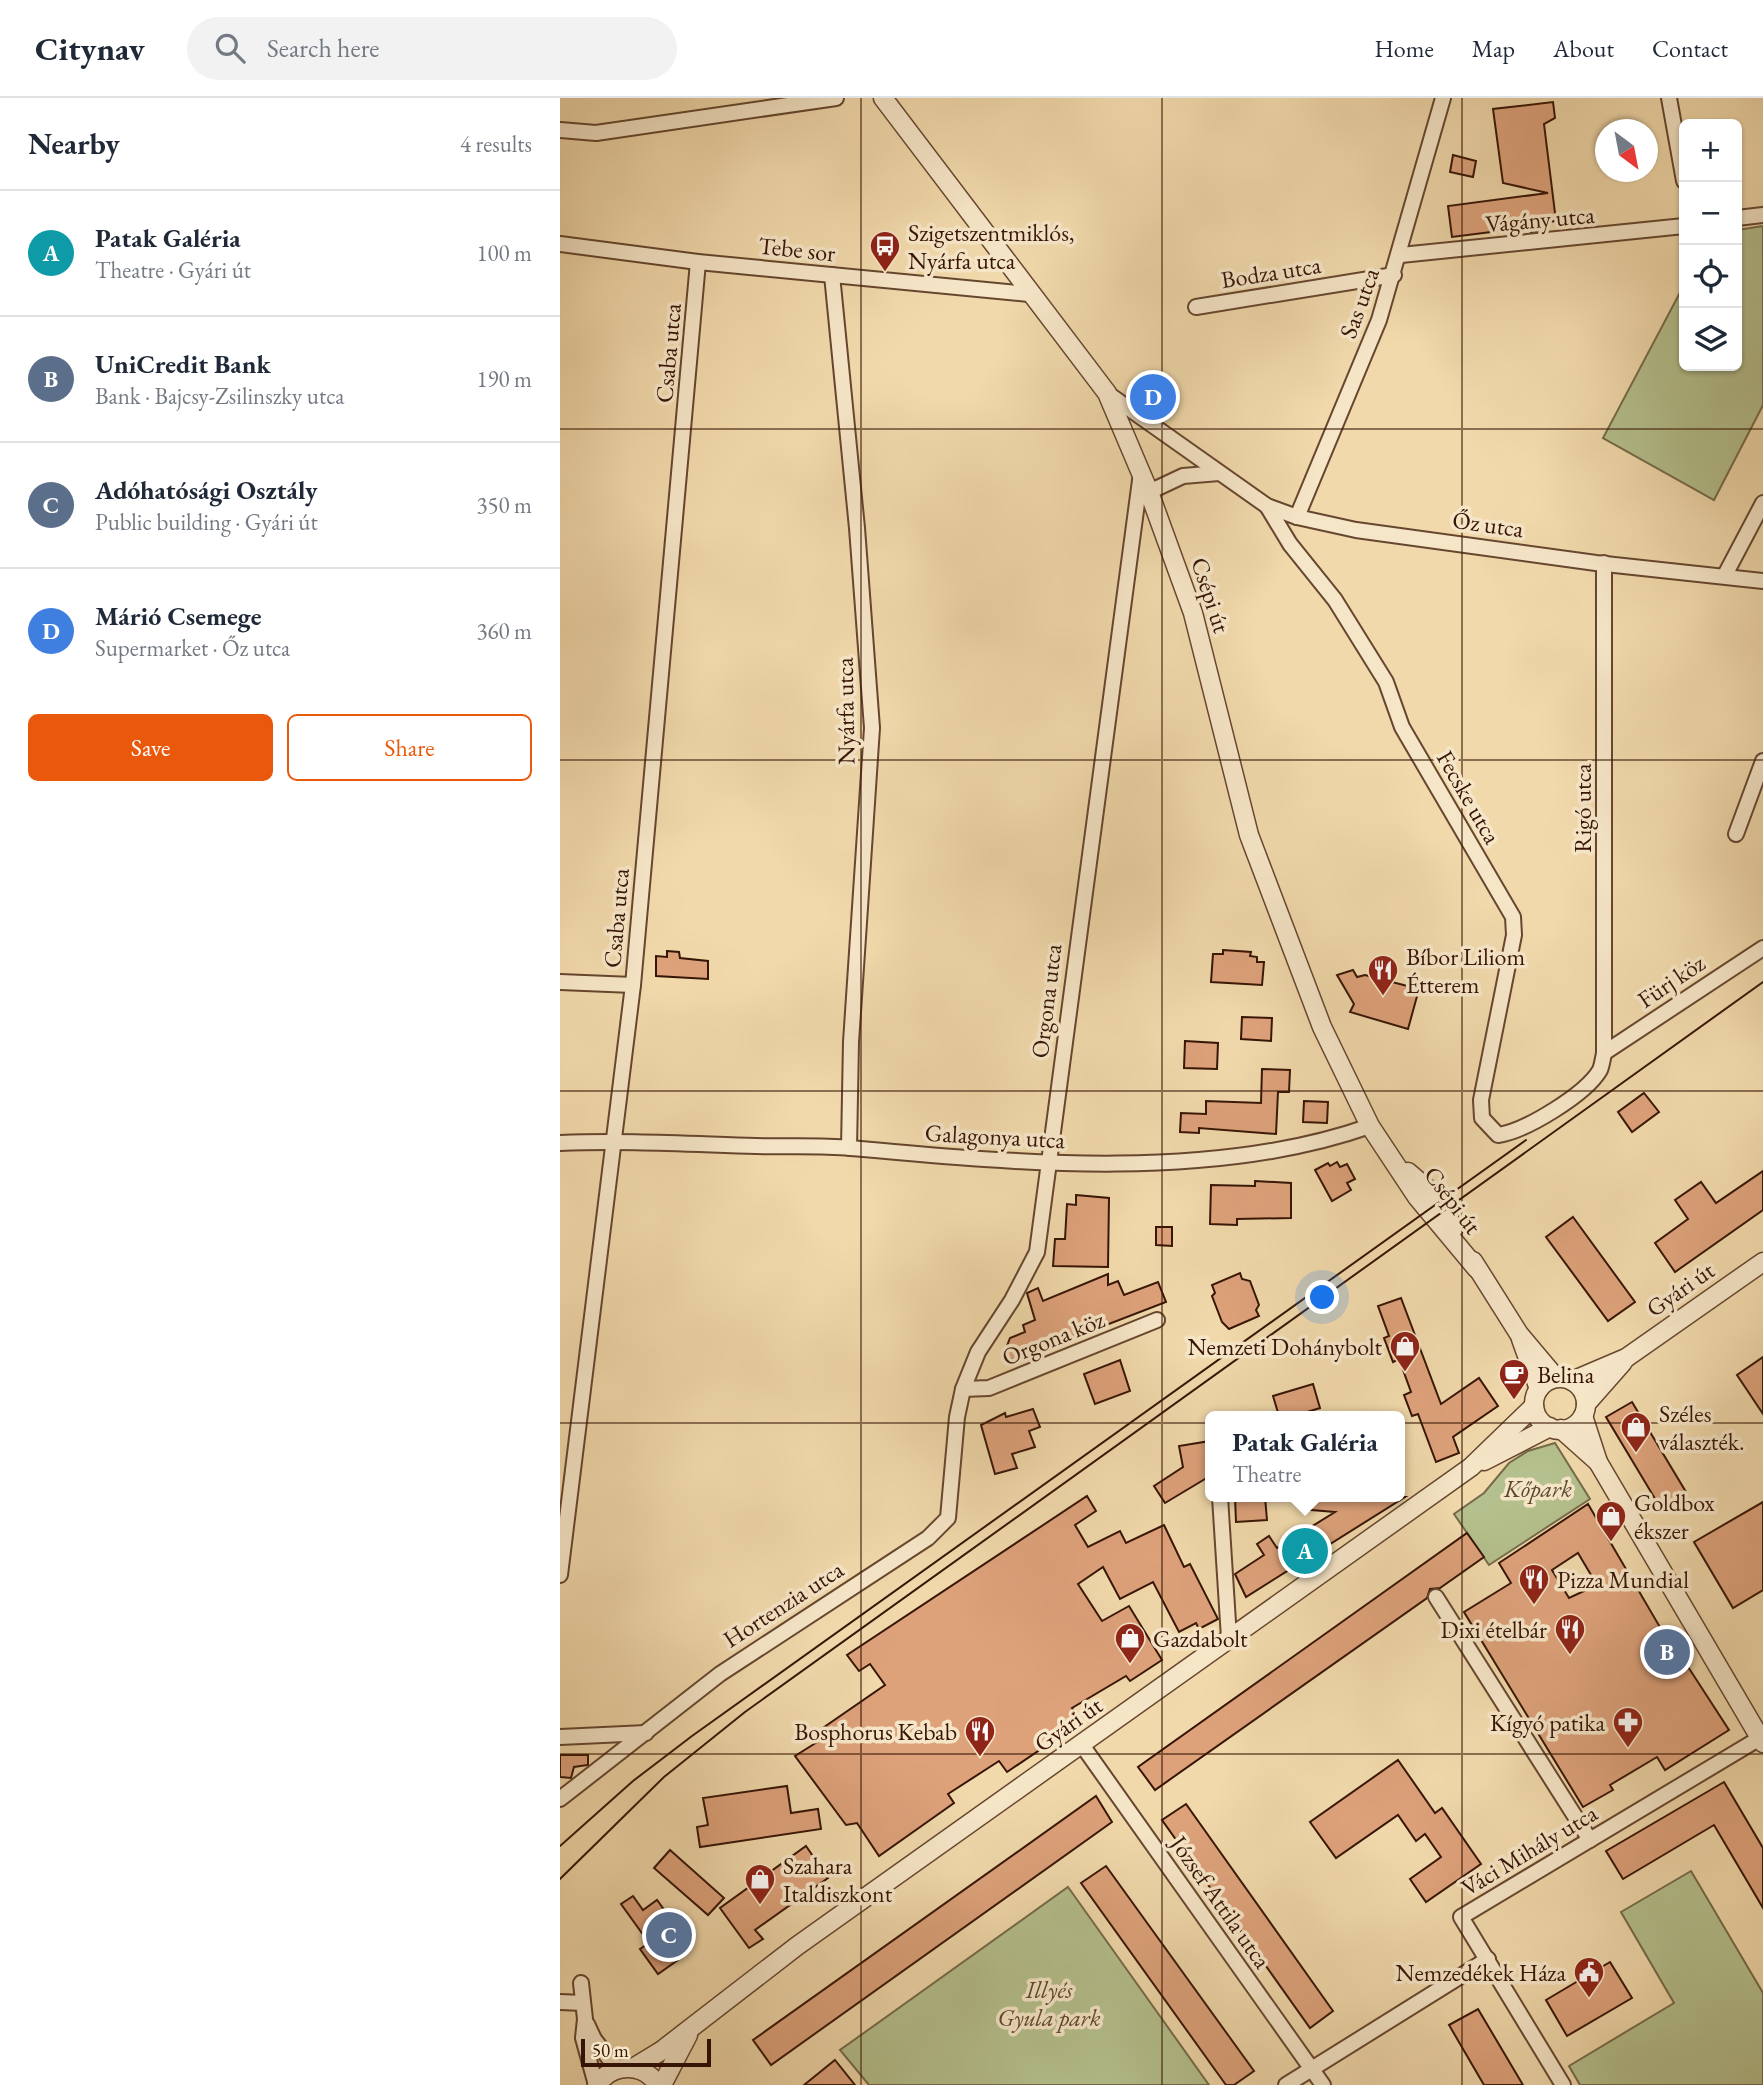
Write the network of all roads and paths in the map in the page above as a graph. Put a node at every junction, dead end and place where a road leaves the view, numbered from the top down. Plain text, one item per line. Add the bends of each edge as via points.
1 (836, 98) edge
2 (883, 98) edge
3 (1443, 98) edge
4 (1669, 98) edge
5 (560, 131) edge
6 (1679, 153) edge
7 (1763, 215) edge
8 (1742, 217) edge
9 (1679, 227) edge
10 (560, 244) edge
11 (1401, 255) junction
12 (698, 262) junction
13 (832, 275) junction
14 (1394, 275) junction
15 (1029, 293) junction
16 (1196, 307) dead end
17 (1107, 393) junction
18 (1141, 473) junction
19 (1219, 473) junction
20 (1149, 492) junction
21 (1763, 503) edge
22 (1267, 506) junction
23 (1297, 517) junction
24 (1604, 563) junction
25 (1725, 575) junction
26 (1763, 580) edge
27 (1763, 761) edge
28 (1736, 834) dead end
29 (1763, 948) edge
30 (560, 982) edge
31 (633, 985) junction
32 (1604, 1053) junction
33 (1370, 1126) junction
34 (615, 1141) junction
35 (560, 1143) edge
36 (849, 1148) junction
37 (1048, 1163) junction
38 (1763, 1262) edge
39 (1157, 1320) dead end
40 (1519, 1334) junction
41 (1626, 1358) junction
42 (1564, 1379) junction
43 (963, 1389) junction
44 (1537, 1397) junction
45 (1584, 1410) junction
46 (1555, 1428) junction
47 (1598, 1462) junction
48 (1471, 1467) junction
49 (1220, 1502) edge
50 (948, 1518) joint
51 (560, 1575) edge
52 (1436, 1597) dead end
53 (1229, 1638) junction
54 (646, 1733) junction
55 (560, 1737) edge
56 (1762, 1741) edge
57 (1082, 1745) junction
58 (560, 1799) edge
59 (1590, 1840) junction
60 (1488, 1959) junction
61 (581, 1983) dead end
62 (560, 2002) edge
63 (583, 2003) junction
64 (585, 2020) junction
65 (694, 2024) junction
66 (625, 2068) junction
67 (1311, 2068) junction
68 (596, 2085) edge
69 (660, 2085) edge
70 (1286, 2085) edge
71 (1323, 2085) edge
72 (1563, 2085) edge

1 - 5 street via 596,133
2 - 15 street, Csépi út
3 - 11 street, Sas utca
4 - 6 street
7 - 8 street
9 - 11 street, Vágány utca
10 - 12 street, Tebe sor
11 - 14 street, Sas utca
12 - 13 street, Tebe sor
12 - 31 street, Csaba utca
13 - 15 street, Tebe sor
13 - 36 street, Nyárfa utca via 872,728 851,1042
14 - 16 street, Bodza utca
14 - 23 street, Sas utca
15 - 17 street, Csépi út
17 - 18 street, Csépi út
17 - 19 street, Őz utca
18 - 20 street, Csépi út
18 - 37 street, Orgona utca
19 - 20 street via 1183,476
19 - 22 street, Őz utca
20 - 33 street, Csépi út via 1193,613 1250,835 1322,1027
21 - 25 street
22 - 23 street, Őz utca
22 - 32 street, Fecske utca via 1290,544 1335,600 1386,682 1402,727 1513,917 1514,936 1481,1100 1482,1118 1499,1135 1534,1124 1600,1070
23 - 24 street, Őz utca via 1356,530
24 - 25 street, Őz utca
24 - 32 street, Rigó utca
25 - 26 street, Őz utca
27 - 28 street
29 - 32 street, Fürj köz
30 - 31 street
31 - 34 street, Csaba utca
33 - 37 street, Galagonya utca via 1288,1149 1135,1162
33 - 40 street, Csépi út via 1393,1158 1430,1191
34 - 35 street, Galagonya utca
34 - 36 street, Galagonya utca
34 - 51 street, Csaba utca
36 - 37 street, Galagonya utca
37 - 43 street, Orgona utca via 1037,1252 978,1352
38 - 41 street, Gyári út
39 - 43 street, Orgona köz via 989,1388
40 - 42 street, Csépi út
40 - 44 street, Csépi út
41 - 42 street, Gyári út
41 - 45 street, Gyári út
42 - 44 street
42 - 45 street via 1582,1391
43 - 50 street, Orgona utca
44 - 46 street via 1539,1419
44 - 48 street, Gyári út
45 - 46 street via 1577,1423
45 - 47 street
46 - 47 street
46 - 48 street, Gyári út
47 - 56 street
48 - 53 street, Gyári út
49 - 53 street
50 - 54 street, Hortenzia utca via 928,1538 720,1674
52 - 59 street
53 - 57 street, Gyári út
54 - 55 street
54 - 58 street, Hortenzia utca
56 - 59 street, Váci Mihály utca
57 - 65 street, Gyári út
57 - 67 street, József Attila utca
59 - 60 street, Váci Mihály utca via 1461,1917
60 - 67 street
60 - 72 street
61 - 63 street
62 - 63 street
63 - 64 street
64 - 66 street via 594,2039
64 - 68 street via 583,2038
65 - 66 street, Gyári út
65 - 69 street, Gyári út
66 - 68 street, Gyári út
66 - 69 street via 644,2071
67 - 70 street
67 - 71 street, József Attila utca

